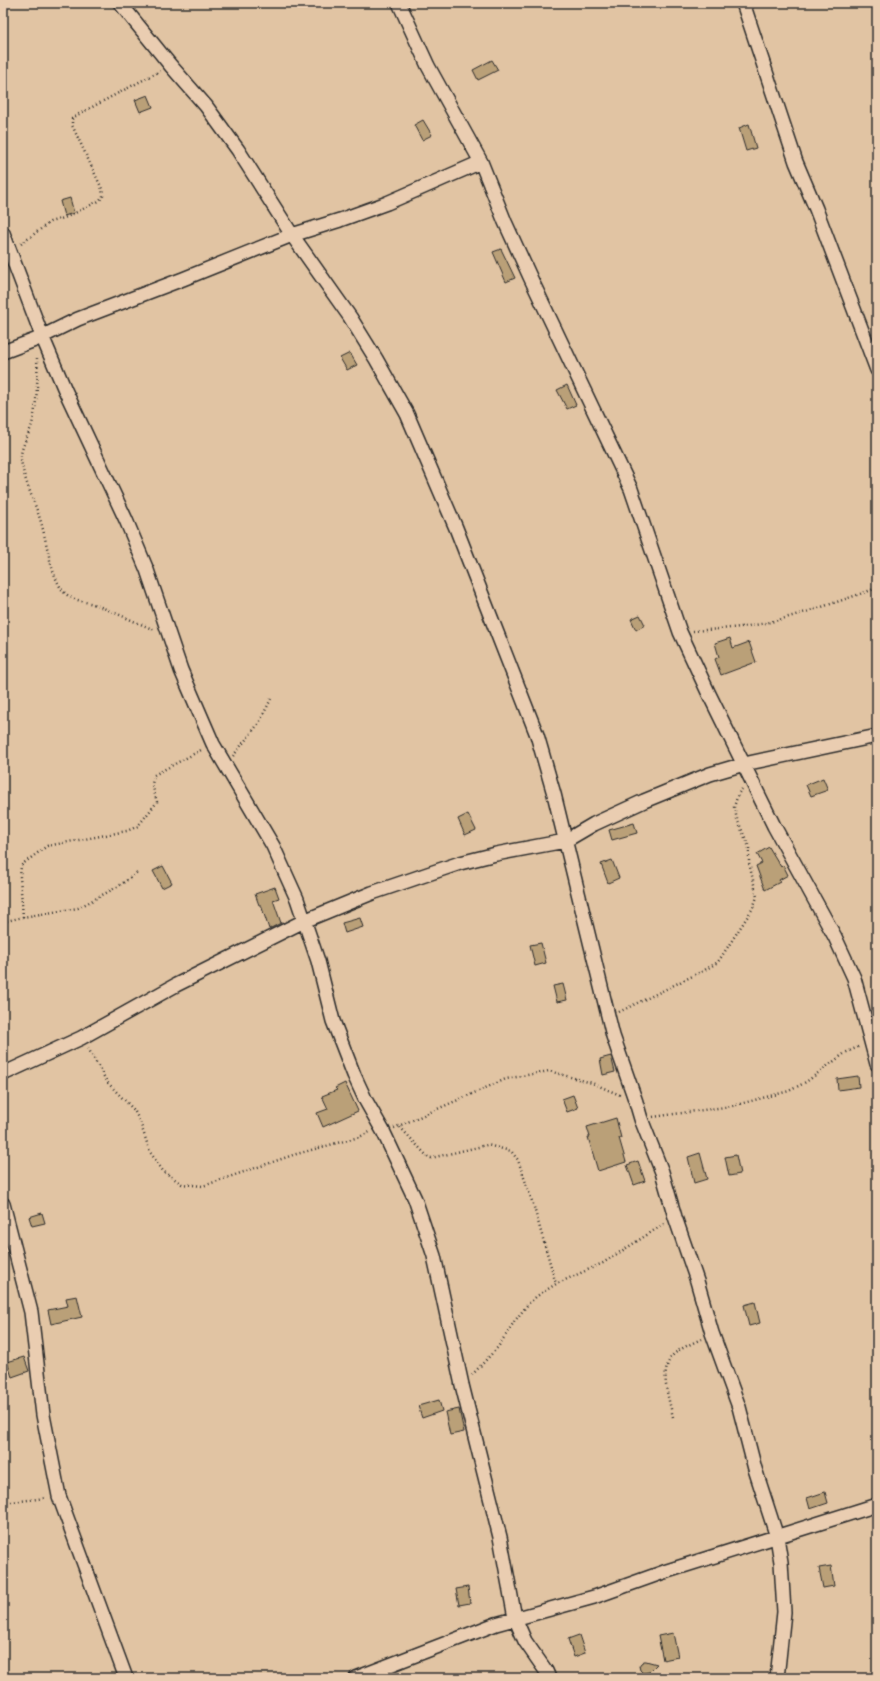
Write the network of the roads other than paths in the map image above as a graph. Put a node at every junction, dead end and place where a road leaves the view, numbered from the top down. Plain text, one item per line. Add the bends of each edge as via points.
1 (120, 3) edge
2 (399, 3) edge
3 (743, 3) edge
4 (481, 162) junction
5 (3, 233) edge
6 (292, 235) junction
7 (39, 338) junction
8 (3, 352) edge
9 (877, 370) edge
10 (877, 736) edge
11 (744, 764) junction
12 (565, 841) junction
13 (304, 922) junction
14 (877, 1064) edge
15 (3, 1074) edge
16 (3, 1204) edge
17 (877, 1505) edge
18 (777, 1537) junction
19 (515, 1618) junction
20 (126, 1678) edge
21 (356, 1678) edge
22 (549, 1678) edge
23 (777, 1678) edge

1 - 6 street via 206,106
2 - 4 street via 428,66
3 - 9 street via 796,162
4 - 6 street via 387,203
4 - 11 street via 518,251 631,489 680,632
5 - 7 street
6 - 7 street via 78,319
6 - 12 street via 350,317 407,414 456,528 537,735
7 - 8 street
7 - 13 street via 147,570 168,636 213,744 273,846 297,899
10 - 11 street
11 - 12 street via 710,774 644,801 594,824
11 - 14 street via 854,978
12 - 13 street via 496,854 447,867 372,893
12 - 18 street via 608,1017 641,1119 662,1172 712,1333 739,1407 755,1469
13 - 15 street via 176,985 81,1038
13 - 19 street via 318,961 333,1021 351,1069 384,1131 415,1199 434,1256 462,1385 500,1537
16 - 20 street via 31,1312 43,1415 59,1496
17 - 18 street
18 - 19 street via 594,1597
18 - 23 street via 784,1612
19 - 21 street
19 - 22 street via 525,1641

